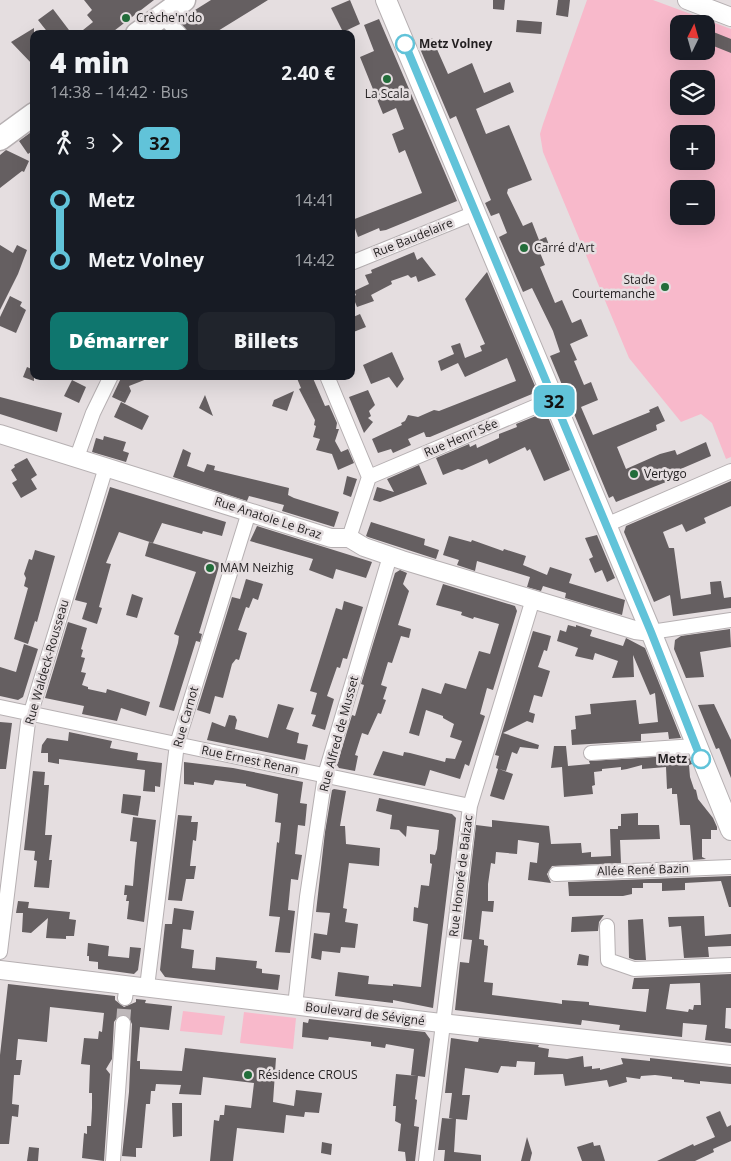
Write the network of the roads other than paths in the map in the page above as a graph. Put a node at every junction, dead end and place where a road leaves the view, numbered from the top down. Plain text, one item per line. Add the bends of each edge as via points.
1 (386, 0) edge
2 (686, 0) edge
3 (170, 6) edge
4 (731, 17) edge
5 (142, 30) edge
6 (179, 30) edge
7 (30, 117) edge
8 (0, 139) edge
9 (476, 213) junction
10 (355, 261) edge
11 (108, 380) edge
12 (329, 380) edge
13 (552, 396) junction
14 (0, 434) edge
15 (77, 457) junction
16 (106, 467) junction
17 (731, 471) edge
18 (369, 477) junction
19 (249, 512) junction
20 (606, 525) junction
21 (350, 538) junction
22 (390, 556) junction
23 (533, 599) junction
24 (731, 620) edge
25 (651, 632) junction
26 (0, 707) edge
27 (30, 713) junction
28 (177, 744) junction
29 (695, 746) junction
30 (591, 754) dead end
31 (325, 775) junction
32 (470, 806) junction
33 (731, 830) edge
34 (731, 867) edge
35 (556, 874) dead end
36 (607, 926) dead end
37 (0, 952) edge
38 (731, 965) edge
39 (0, 970) edge
40 (147, 988) junction
41 (295, 1006) junction
42 (123, 1023) tunnel mouth
43 (441, 1023) junction
44 (731, 1056) edge
45 (113, 1161) edge
46 (426, 1161) edge

1 - 9 main road
2 - 4 street
3 - 5 main road
3 - 6 street
7 - 8 main road
9 - 10 street, Rue Baudelaire
9 - 13 main road
11 - 15 street
12 - 18 street
13 - 18 street, Rue Henri Sée via 546,402
13 - 20 main road
14 - 15 street, Rue Anatole Le Braz
15 - 16 street, Rue Anatole Le Braz
16 - 19 street, Rue Anatole Le Braz
16 - 27 street, Rue Waldeck-Rousseau
17 - 20 street
18 - 21 street
19 - 21 street, Rue Anatole Le Braz via 331,538
19 - 28 street, Rue Carnot
20 - 25 main road
21 - 22 street, Rue Anatole Le Braz
22 - 23 street, Rue Anatole Le Braz
22 - 31 street, Rue Alfred de Musset
23 - 25 street, Rue Anatole Le Braz
23 - 32 street, Rue Honoré de Balzac
24 - 25 street
25 - 29 main road
26 - 27 street, Rue Ernest Renan
27 - 28 street, Rue Ernest Renan
27 - 37 street, Rue Waldeck-Rousseau
28 - 31 street, Rue Ernest Renan
28 - 40 street, Rue Carnot
29 - 30 street
29 - 33 main road
31 - 32 street, Rue Ernest Renan
31 - 41 street, Rue Alfred de Musset
32 - 43 street, Rue Honoré de Balzac
34 - 35 street, Allée René Bazin
36 - 38 street via 608,960 634,969
39 - 40 street, Boulevard de Sévigné via 126,991
40 - 41 street, Boulevard de Sévigné
41 - 43 street, Boulevard de Sévigné
42 - 45 street
43 - 44 street, Boulevard de Sévigné
43 - 46 street, Rue Honoré de Balzac

